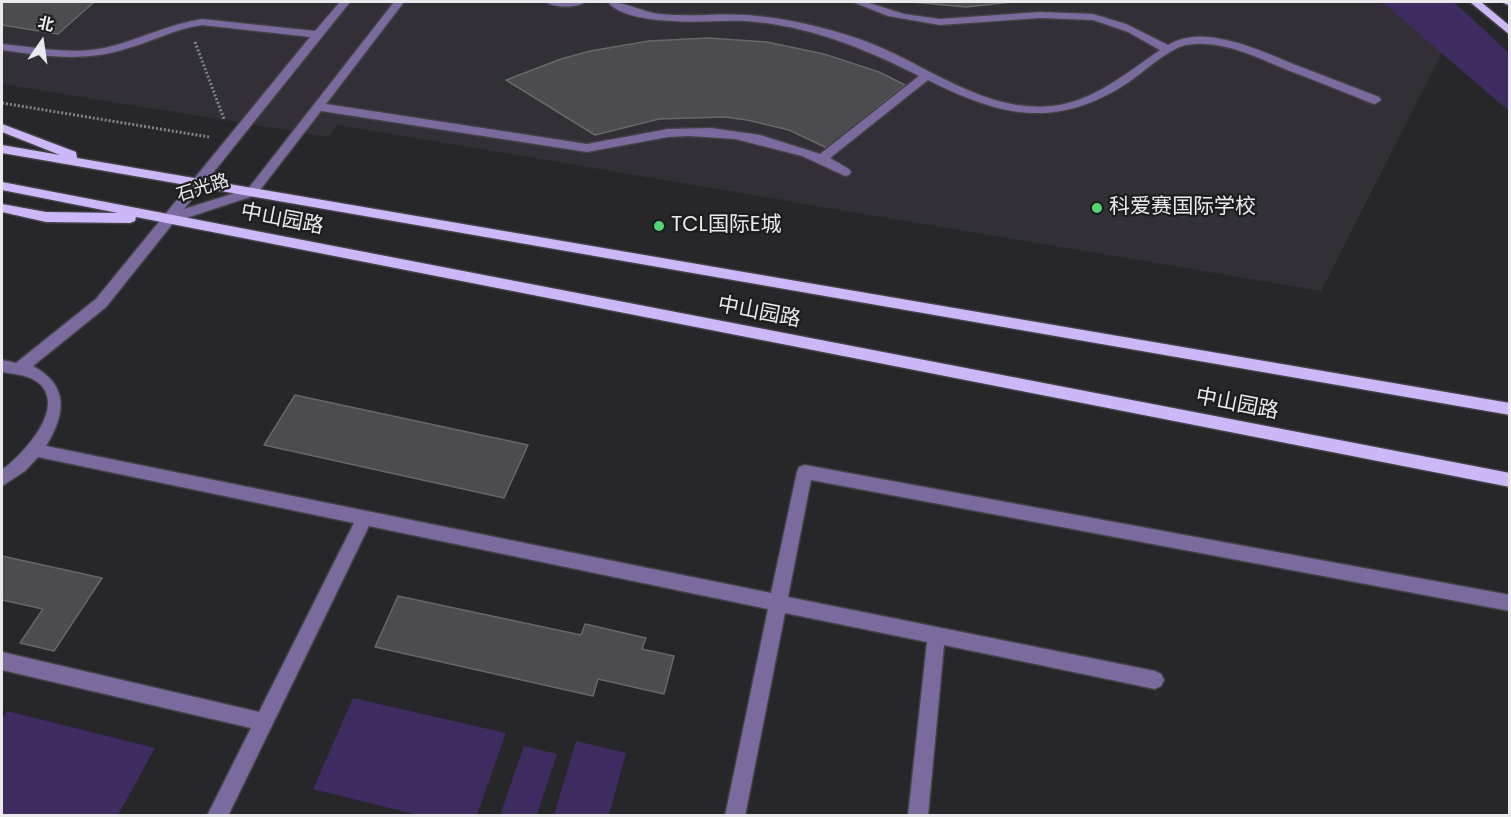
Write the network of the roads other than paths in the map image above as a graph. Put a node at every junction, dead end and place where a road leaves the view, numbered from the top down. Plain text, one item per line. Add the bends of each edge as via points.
1 (345, 2) edge
2 (399, 2) edge
3 (551, 2) edge
4 (580, 2) edge
5 (613, 2) edge
6 (858, 2) edge
7 (1475, 2) edge
8 (1509, 32) edge
9 (318, 35) junction
10 (2, 47) edge
11 (1168, 50) junction
12 (927, 75) junction
13 (1375, 100) dead end
14 (319, 107) junction
15 (2, 128) edge
16 (2, 149) edge
17 (823, 158) junction
18 (97, 166) junction
19 (845, 172) dead end
20 (198, 183) junction
21 (2, 186) edge
22 (252, 192) junction
23 (2, 208) edge
24 (169, 219) junction
25 (2, 366) edge
26 (21, 367) junction
27 (1509, 409) edge
28 (36, 450) junction
29 (2, 479) edge
30 (1509, 480) edge
31 (364, 518) junction
32 (778, 603) junction
33 (1509, 603) edge
34 (936, 635) junction
35 (2, 662) edge
36 (1155, 680) dead end
37 (263, 722) junction
38 (217, 816) edge
39 (735, 816) edge
40 (918, 816) edge

1 - 9 street, 石光路
2 - 14 street, 石光路
3 - 4 street
5 - 12 street via 647,16 747,18 833,34 874,48
6 - 11 street via 877,10 949,22 1028,14 1092,17 1122,25
7 - 8 main road
9 - 10 street via 222,23 188,24 94,54 48,54
9 - 20 street, 石光路
11 - 12 street via 1095,97 1052,110 997,105 973,98
11 - 13 street via 1193,40 1235,45
12 - 17 street
14 - 17 street via 587,148 666,133 715,132
14 - 22 street, 石光路
15 - 18 main road
16 - 18 main road, 中山园路
17 - 19 street
18 - 20 main road, 中山园路
20 - 22 main road, 中山园路
20 - 24 street, 石光路
21 - 24 main road, 中山园路
22 - 24 street, 石光路
22 - 27 main road, 中山园路
23 - 24 main road via 46,217
24 - 26 street via 101,303
24 - 30 main road, 中山园路
25 - 26 street
26 - 28 street via 40,375 52,389 55,408 49,430
28 - 29 street
28 - 31 street
31 - 32 street
31 - 37 street
32 - 33 street via 805,472
32 - 34 street
32 - 39 street
34 - 36 street
34 - 40 street
35 - 37 street
37 - 38 street

